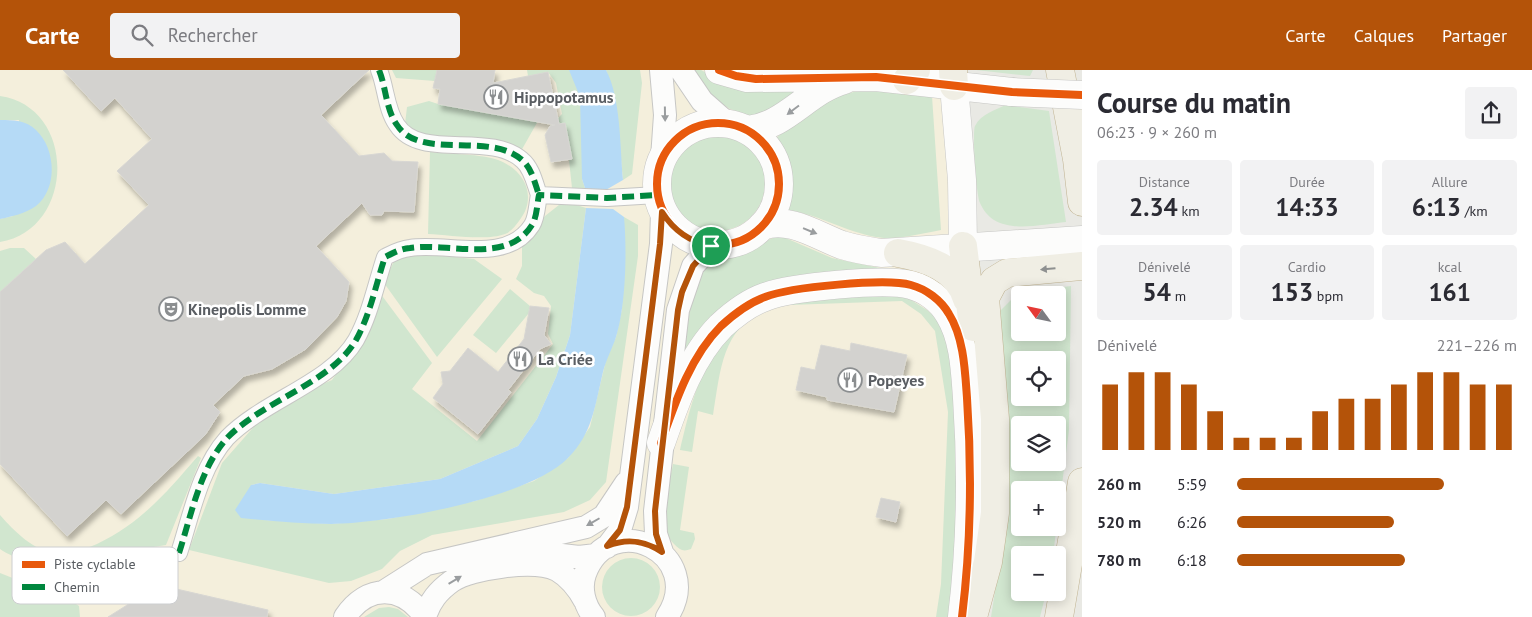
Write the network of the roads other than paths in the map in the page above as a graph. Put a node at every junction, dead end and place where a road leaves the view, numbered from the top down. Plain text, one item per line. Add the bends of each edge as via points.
1 (379, 70) edge
2 (662, 70) edge
3 (682, 70) edge
4 (719, 70) edge
5 (1060, 70) edge
6 (911, 75) edge
7 (850, 78) junction
8 (954, 78) edge
9 (1010, 92) junction
10 (1082, 95) edge
11 (737, 127) junction
12 (960, 139) junction
13 (662, 158) junction
14 (962, 180) junction
15 (539, 195) junction
16 (1082, 202) edge
17 (660, 204) junction
18 (762, 226) junction
19 (1082, 240) edge
20 (1018, 242) junction
21 (711, 246) junction
22 (963, 246) junction
23 (898, 253) junction
24 (1082, 266) edge
25 (968, 303) junction
26 (661, 443) junction
27 (630, 470) junction
28 (1082, 482) edge
29 (486, 550) junction
30 (601, 551) junction
31 (662, 552) junction
32 (179, 553) dead end
33 (383, 592) junction
34 (589, 609) edge
35 (345, 617) edge
36 (425, 617) edge
37 (667, 617) edge
38 (962, 617) edge
39 (972, 617) edge
40 (1059, 617) edge

1 - 15 street via 396,125 412,139 498,147 523,160 534,178
2 -> 13 street via 666,115
3 - 11 street via 702,101
4 - 7 street via 756,79
5 - 16 highway
6 - 7 street
6 - 8 street
7 -> 11 street via 816,93 778,121 758,129
8 - 9 street
8 - 12 street
9 - 10 street, bridge
9 - 12 street via 993,98 976,110
11 - 13 street via 706,124 692,128 674,140
11 - 18 street via 760,139 769,151 779,178 774,208
12 - 14 street
13 - 17 street via 657,176
14 - 20 street via 968,203 982,222 998,235
14 - 22 street
15 - 17 street
15 - 32 street via 533,224 522,237 507,245 484,249 411,248 385,257 355,340 338,362 319,377 259,412 227,439 208,466
17 - 21 street via 670,223 686,237
17 - 27 street via 660,244
18 - 21 street via 739,242
18 -> 23 street via 794,226 856,249
19 - 20 street
20 - 22 street
21 - 26 street via 693,266 682,292
22 - 23 street
22 - 25 highway
23 - 25 highway via 941,266 960,284
24 -> 39 highway via 1000,275 985,298 995,426 995,513 992,546
25 - 39 highway via 977,365 984,477
26 - 31 street via 655,519
26 - 38 street via 703,348 731,317 754,302 792,289 891,282 912,285 934,296 955,324 965,372 971,507
27 -> 29 street via 620,495 596,522 575,530
27 - 30 street via 624,520 620,530
28 - 40 highway
29 - 30 street via 549,552 579,557
29 - 33 street via 428,564
30 - 31 street via 618,542 635,541
30 - 34 street via 584,576
31 - 37 street via 673,567 677,589 676,601
33 - 35 street via 363,598
33 - 36 street via 408,598
36 -> 34 street via 433,598 452,581 472,573 518,565 542,566 558,571 573,583

